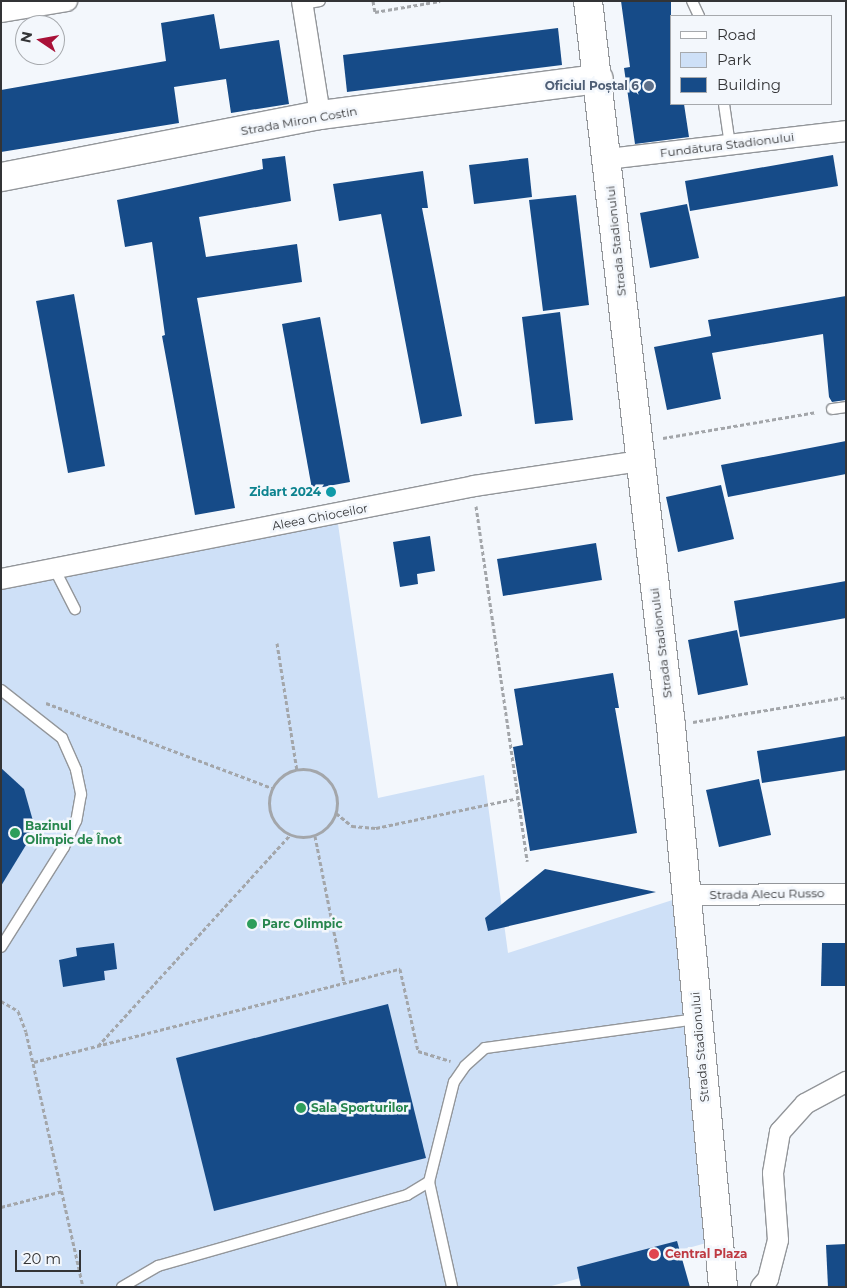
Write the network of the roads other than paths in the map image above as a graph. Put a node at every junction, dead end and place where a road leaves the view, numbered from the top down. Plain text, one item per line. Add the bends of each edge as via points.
1 (67, 1) edge
2 (588, 1) edge
3 (692, 1) edge
4 (308, 2) edge
5 (1, 12) edge
6 (699, 15) edge
7 (598, 79) junction
8 (724, 105) edge
9 (320, 115) junction
10 (846, 131) edge
11 (730, 145) junction
12 (608, 160) junction
13 (1, 178) edge
14 (846, 407) edge
15 (832, 410) road end
16 (639, 452) junction
17 (55, 570) junction
18 (1, 579) edge
19 (75, 609) dead end
20 (1, 690) edge
21 (846, 894) edge
22 (688, 896) junction
23 (1, 948) edge
24 (697, 1019) junction
25 (846, 1082) edge
26 (428, 1182) junction
27 (122, 1287) edge
28 (452, 1287) edge
29 (722, 1287) edge
30 (761, 1287) edge

1 - 5 street
2 - 7 street, Strada Stadionului
3 - 6 lane
4 - 9 street
7 - 9 street, Strada Miron Costin
7 - 12 street, Strada Stadionului
8 - 11 lane
9 - 13 street, Strada Miron Costin
10 - 11 street, Fundătura Stadionului
11 - 12 street, Fundătura Stadionului
12 - 16 street, Strada Stadionului
14 - 15 lane
16 - 17 street, Aleea Ghioceilor
16 - 22 street, Strada Stadionului
17 - 18 street, Aleea Ghioceilor
17 - 19 lane
20 - 23 lane via 62,738 76,770 80,794 76,821 64,847
21 - 22 street, Strada Alecu Russo
22 - 24 street, Strada Stadionului
24 - 26 lane via 485,1048 465,1066 454,1082
24 - 29 street, Strada Stadionului
25 - 30 street via 805,1104 780,1132 773,1173 778,1240 768,1279
26 - 27 lane via 407,1195 158,1266
26 - 28 lane

